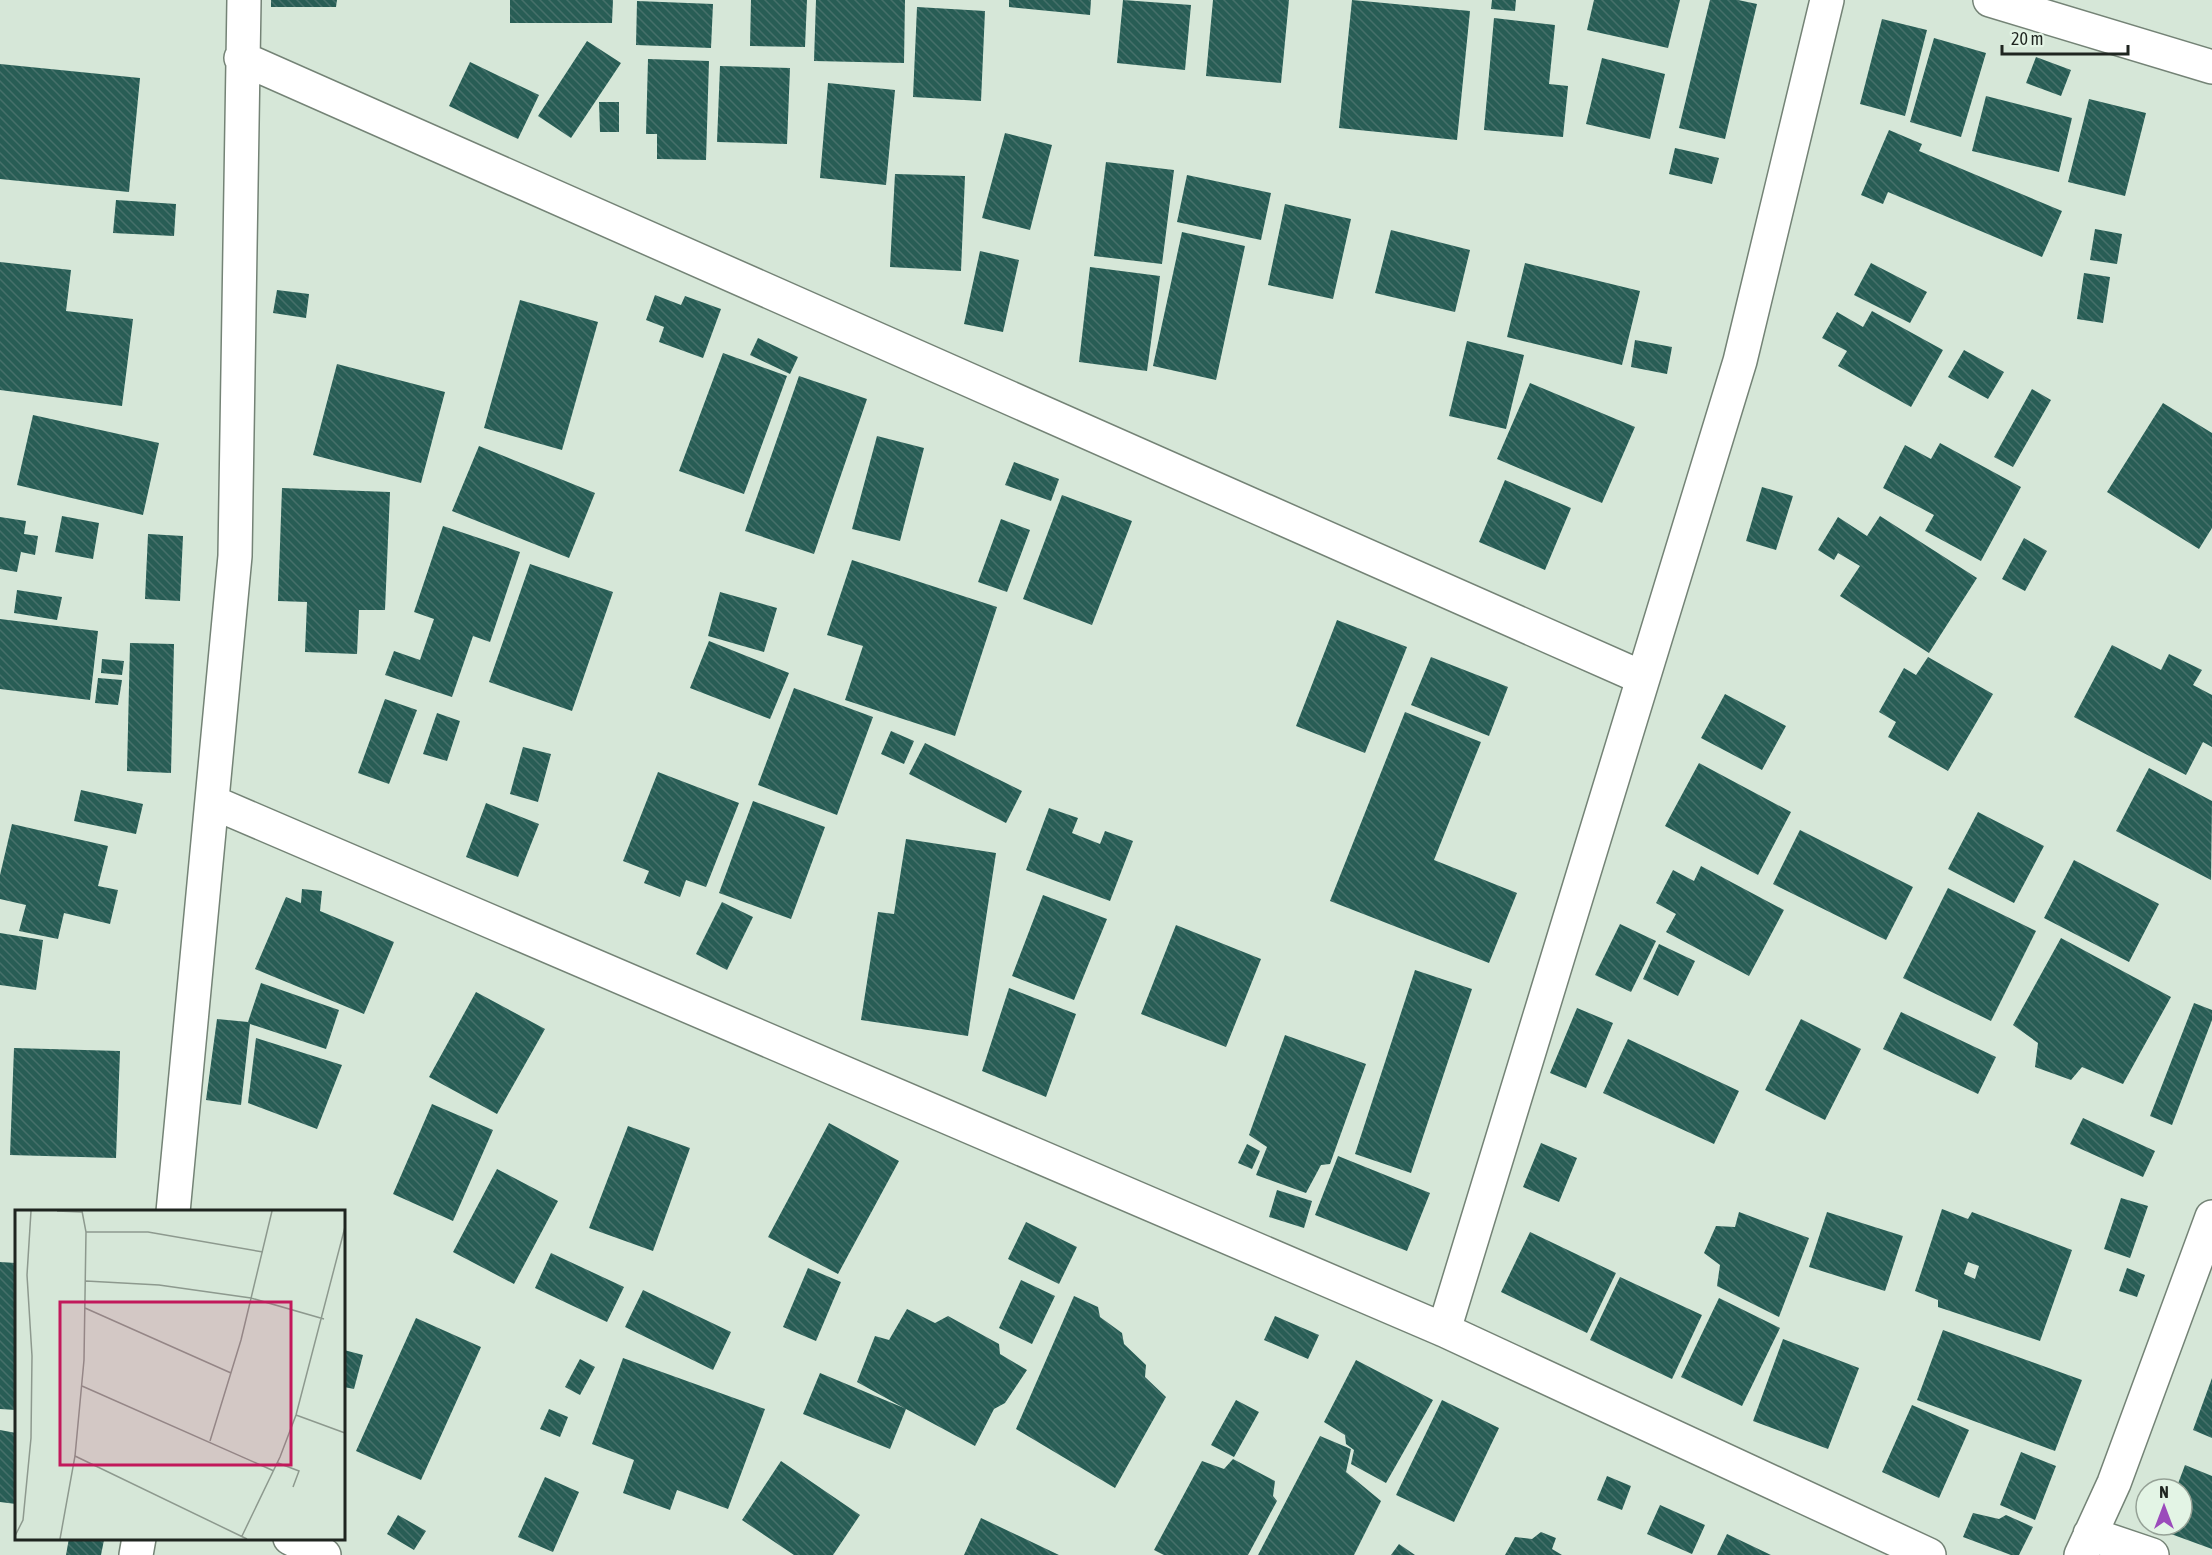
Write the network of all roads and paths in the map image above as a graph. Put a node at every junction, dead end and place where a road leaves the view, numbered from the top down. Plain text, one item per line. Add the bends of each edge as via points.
1 (244, 0) edge
2 (1827, 0) edge
3 (1990, 0) edge
4 (242, 58) junction
5 (2212, 67) edge
6 (1643, 678) junction
7 (212, 802) junction
8 (173, 1210) edge
9 (2212, 1217) edge
10 (1444, 1330) junction
11 (138, 1540) edge
12 (292, 1540) edge
13 (2085, 1545) edge
14 (136, 1555) edge
15 (324, 1555) edge
16 (1929, 1555) edge
17 (2152, 1555) edge

1 - 4 street
2 - 6 street via 1740,361
3 - 5 street
4 - 6 street
4 - 7 street via 235,556
6 - 10 street
7 - 8 street
7 - 10 street
9 - 13 street via 2114,1483
10 - 16 street
11 - 14 street
12 - 15 street
13 - 17 street

